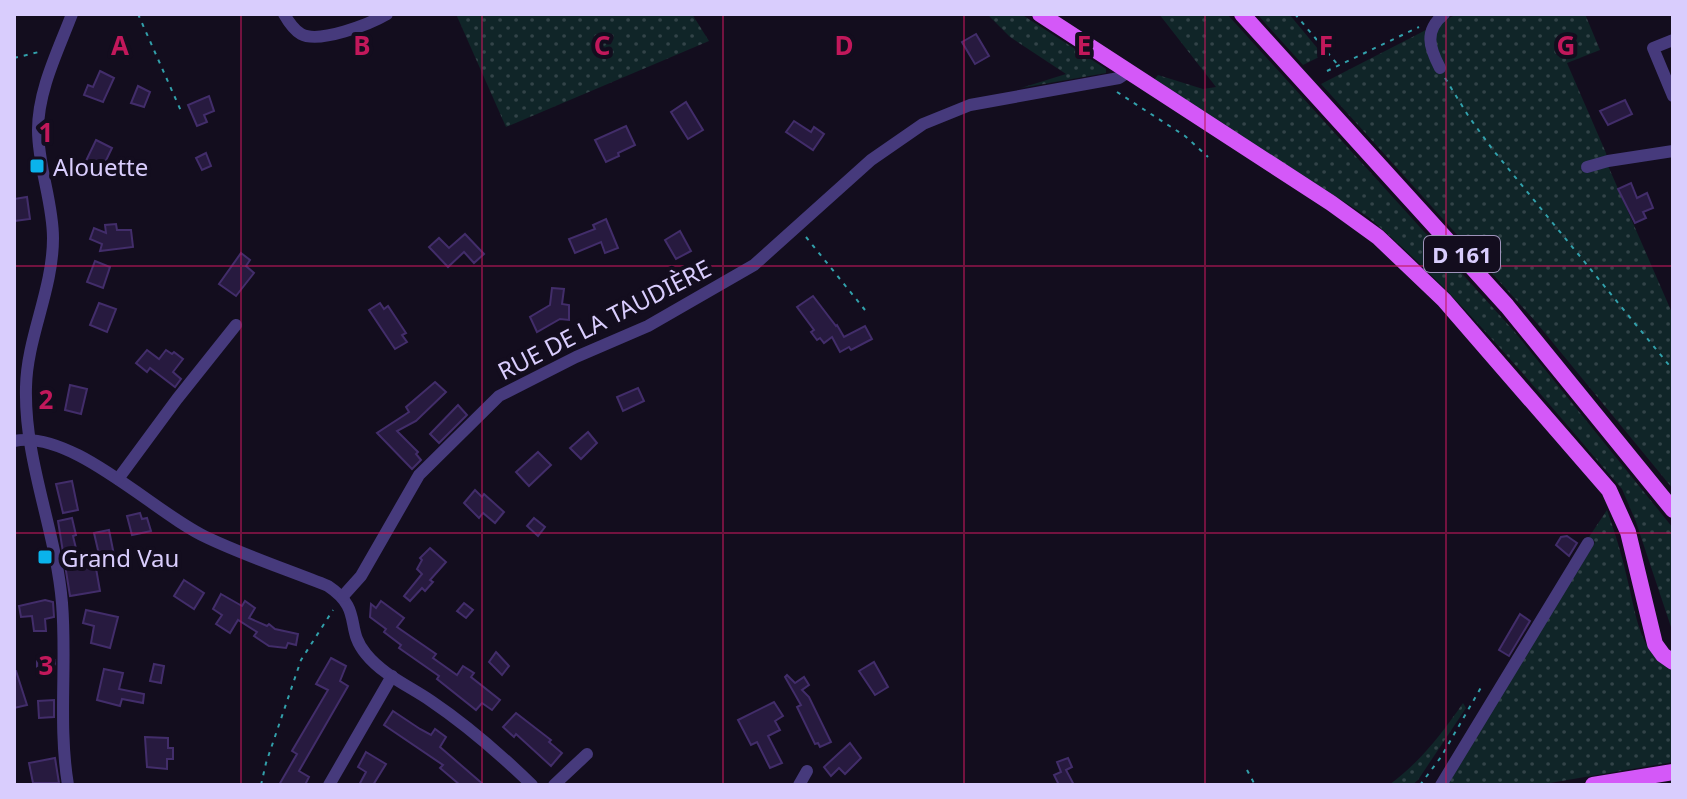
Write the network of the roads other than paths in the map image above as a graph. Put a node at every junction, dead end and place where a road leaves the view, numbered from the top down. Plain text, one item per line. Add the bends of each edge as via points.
1 (72, 14) edge
2 (284, 14) edge
3 (387, 14) edge
4 (1040, 14) edge
5 (1242, 14) edge
6 (1444, 14) edge
7 (1673, 40) edge
8 (1440, 68) road end
9 (1128, 72) junction
10 (1673, 96) edge
11 (1673, 151) edge
12 (1587, 167) dead end
13 (236, 325) dead end
14 (30, 437) junction
15 (14, 441) edge
16 (118, 479) junction
17 (1672, 508) edge
18 (1588, 543) dead end
19 (343, 596) junction
20 (1648, 611) junction
21 (1673, 650) edge
22 (1673, 662) edge
23 (392, 676) junction
24 (587, 754) dead end
25 (807, 771) dead end
26 (1673, 772) edge
27 (68, 785) edge
28 (329, 785) edge
29 (532, 785) edge
30 (554, 785) edge
31 (799, 785) edge
32 (1441, 785) edge
33 (1593, 785) edge

1 - 14 street via 42,94 38,130 53,238 47,293 26,384
2 - 3 street via 301,34 315,37
4 - 9 main road
5 - 17 main road, D 161 via 1507,306
6 - 8 street via 1432,27 1429,44
7 - 10 street via 1653,48
9 - 19 street, RUE DE LA TAUDIÈRE via 940,116 889,146 754,265 648,326 499,396 419,475 361,576
9 - 20 main road via 1355,220 1444,300 1601,478 1628,532
11 - 12 street
13 - 16 street
14 - 15 street
14 - 16 street
14 - 27 street via 62,604
16 - 19 street via 208,538
18 - 32 street
19 - 23 street via 364,652
20 - 21 main road
20 - 22 main road via 1656,646
23 - 28 street
23 - 29 street via 467,728
24 - 30 street
25 - 31 street
26 - 33 main road

